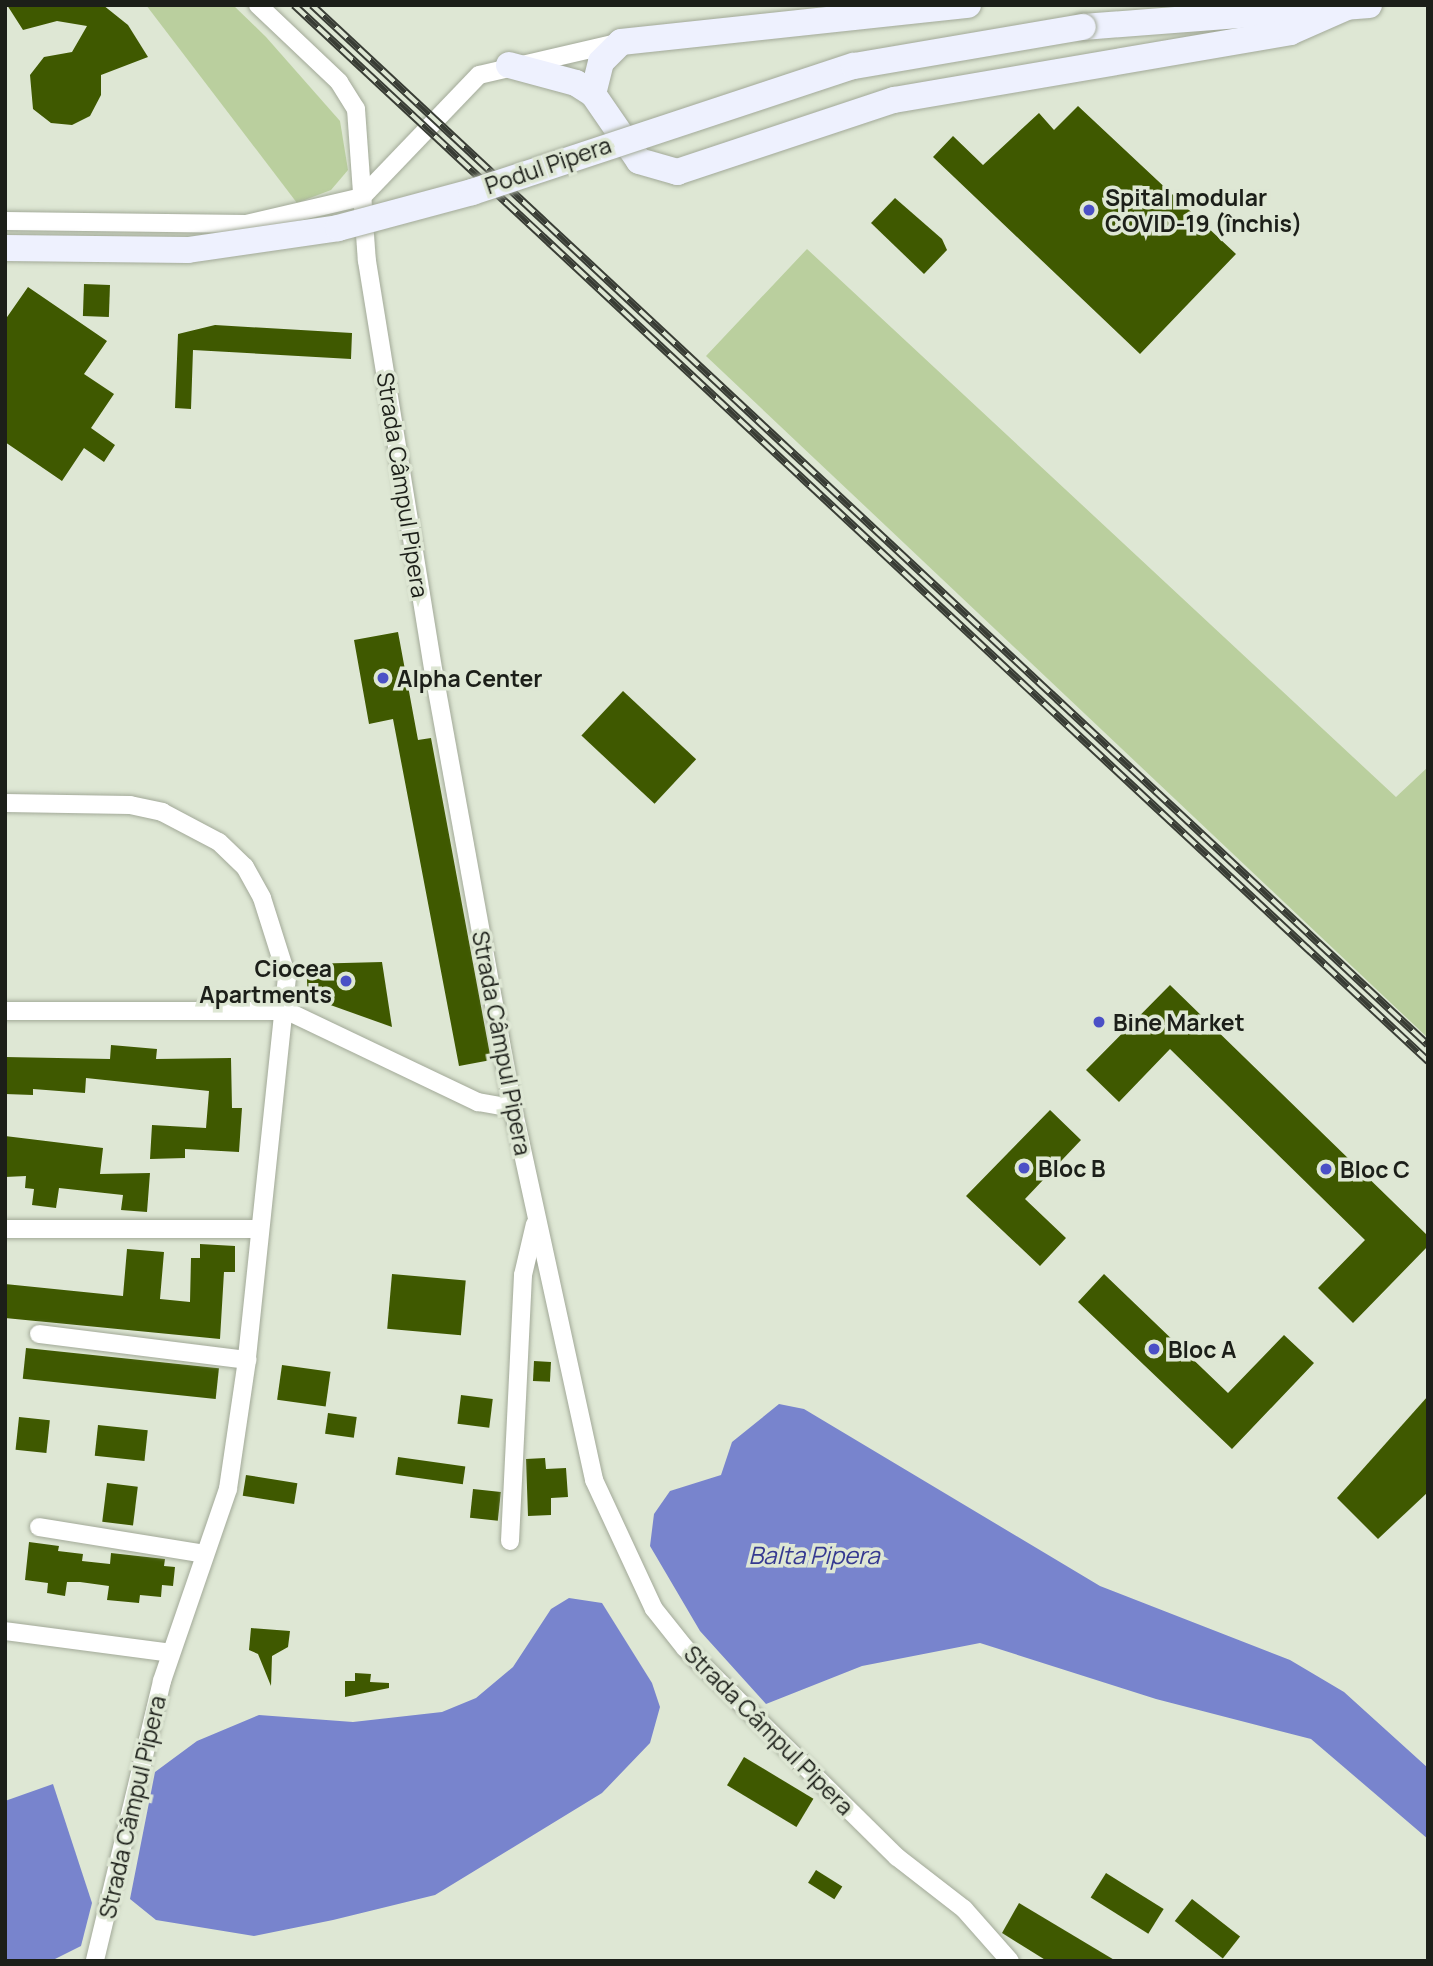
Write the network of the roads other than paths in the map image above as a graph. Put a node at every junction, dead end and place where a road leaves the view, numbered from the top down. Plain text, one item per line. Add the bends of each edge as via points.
1 (258, 5) edge
2 (968, 5) edge
3 (1195, 5) edge
4 (1358, 6) edge
5 (1083, 27) junction
6 (621, 42) junction
7 (509, 65) junction
8 (593, 94) junction
9 (362, 197) junction
10 (5, 221) edge
11 (5, 248) edge
12 (5, 803) edge
13 (5, 1011) edge
14 (286, 1011) junction
15 (513, 1108) junction
16 (536, 1219) junction
17 (5, 1229) edge
18 (260, 1229) junction
19 (39, 1335) dead end
20 (247, 1360) junction
21 (39, 1527) dead end
22 (510, 1541) dead end
23 (205, 1554) junction
24 (5, 1631) edge
25 (171, 1653) junction
26 (95, 1961) edge
27 (1010, 1961) edge

1 - 9 street, Strada Câmpul Pipera via 350,95 360,125
2 - 6 main road
3 - 5 main road
4 - 5 main road
4 - 8 main road via 1290,32 894,100 689,171 667,172 639,161
5 - 11 main road, Podul Pipera, bridge via 854,65 472,191 338,228 188,250
6 - 7 street
6 - 8 main road via 601,62
7 - 8 main road via 550,72
7 - 9 street via 466,86 430,131
9 - 10 street via 246,224
9 - 15 street, Strada Câmpul Pipera via 367,261 433,674
12 - 14 street, Strada Câmpul Pipera via 130,805 162,811 219,842 245,867 280,943
13 - 14 street
14 - 15 street via 478,1102
14 - 18 street, Strada Câmpul Pipera
15 - 16 street, Strada Câmpul Pipera
16 - 22 street via 523,1275
16 - 27 street, Strada Câmpul Pipera via 586,1454 654,1609 721,1688 897,1857 964,1909
17 - 18 street
18 - 20 street, Strada Câmpul Pipera
19 - 20 street
20 - 23 street, Strada Câmpul Pipera via 228,1489
21 - 23 street
23 - 25 street, Strada Câmpul Pipera
24 - 25 street
25 - 26 street, Strada Câmpul Pipera

